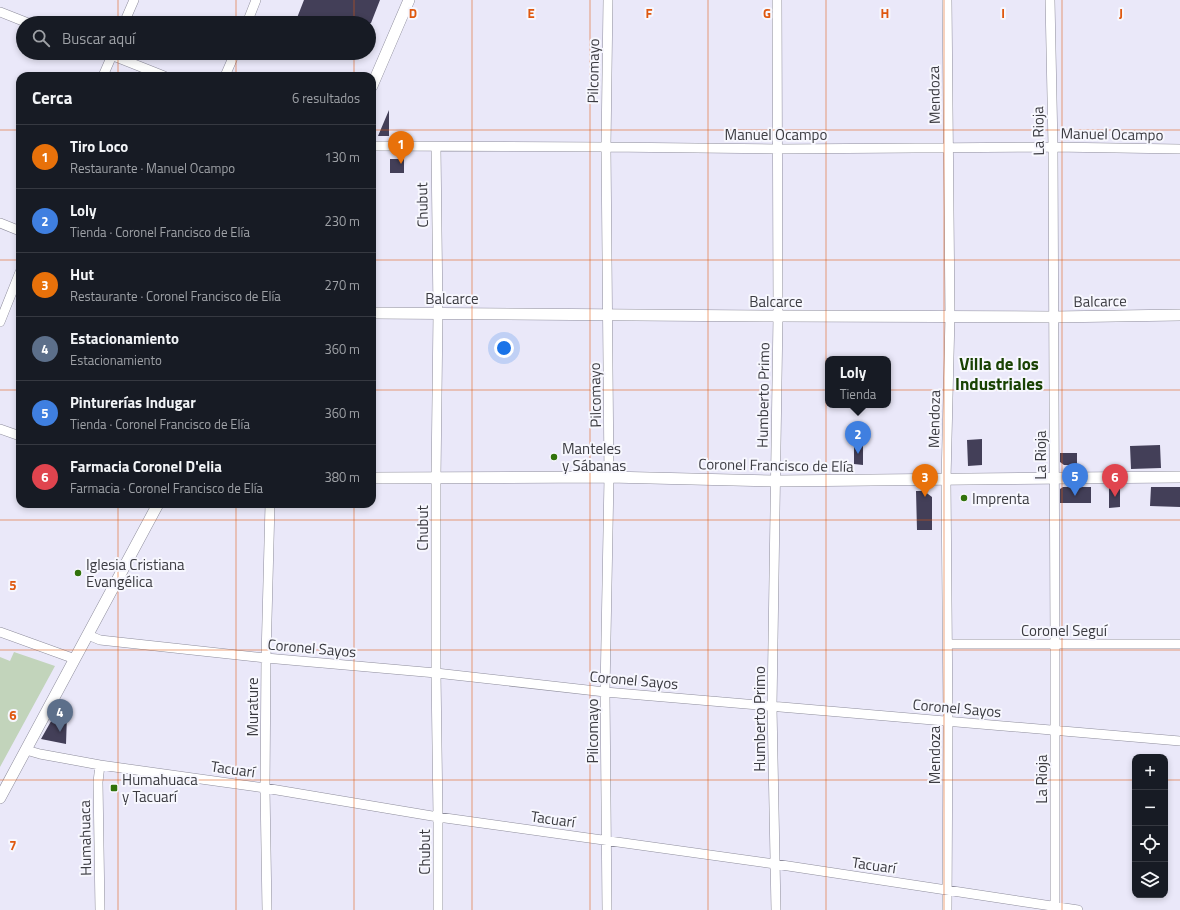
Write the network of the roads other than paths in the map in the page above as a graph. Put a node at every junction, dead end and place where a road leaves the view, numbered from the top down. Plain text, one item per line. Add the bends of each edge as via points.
1 (134, 0) edge
2 (256, 0) edge
3 (409, 0) edge
4 (608, 0) edge
5 (777, 0) edge
6 (947, 0) edge
7 (1050, 0) edge
8 (0, 12) edge
9 (127, 16) edge
10 (250, 16) edge
11 (16, 18) edge
12 (108, 60) edge
13 (125, 60) edge
14 (231, 60) edge
15 (104, 72) edge
16 (154, 72) edge
17 (227, 72) edge
18 (376, 77) edge
19 (376, 146) edge
20 (436, 147) junction
21 (606, 147) junction
22 (1053, 147) junction
23 (948, 148) junction
24 (778, 149) junction
25 (1180, 149) edge
26 (0, 223) edge
27 (16, 229) edge
28 (16, 282) edge
29 (376, 313) edge
30 (438, 313) junction
31 (608, 315) junction
32 (1180, 315) edge
33 (778, 316) junction
34 (950, 316) junction
35 (1053, 317) junction
36 (0, 322) edge
37 (0, 429) edge
38 (16, 435) edge
39 (609, 477) junction
40 (1180, 477) edge
41 (376, 478) edge
42 (436, 478) junction
43 (1054, 478) junction
44 (946, 480) junction
45 (776, 481) junction
46 (156, 508) edge
47 (270, 508) edge
48 (0, 632) edge
49 (88, 635) junction
50 (948, 644) junction
51 (1055, 644) junction
52 (1180, 644) edge
53 (266, 658) junction
54 (75, 659) junction
55 (436, 673) junction
56 (606, 692) junction
57 (772, 706) junction
58 (948, 721) junction
59 (1055, 731) junction
60 (1180, 741) edge
61 (26, 750) junction
62 (100, 766) junction
63 (265, 788) junction
64 (0, 798) edge
65 (438, 817) junction
66 (606, 840) junction
67 (775, 864) junction
68 (947, 890) junction
69 (1055, 909) edge
70 (100, 910) edge
71 (267, 910) edge
72 (438, 910) edge
73 (607, 910) edge
74 (776, 910) edge
75 (947, 910) edge
76 (1078, 910) edge

1 - 9 street
2 - 10 street
3 - 18 street
4 - 21 street, Pilcomayo
5 - 24 street, Humberto Primo
6 - 23 street, Mendoza
7 - 22 street, La Rioja
8 - 11 street
12 - 15 street
13 - 16 street
14 - 17 street
19 - 20 street, Manuel Ocampo
20 - 21 street, Manuel Ocampo
20 - 30 street, Chubut
21 - 24 street, Manuel Ocampo
21 - 31 street, Pilcomayo
22 - 23 street, Manuel Ocampo
22 - 25 street, Manuel Ocampo
22 - 35 street, La Rioja
23 - 24 street, Manuel Ocampo
23 - 34 street, Mendoza
24 - 33 street, Humberto Primo
26 - 27 street
28 - 36 street
29 - 30 street, Balcarce
30 - 31 street, Balcarce
30 - 42 street, Chubut
31 - 33 street, Balcarce
31 - 39 street, Pilcomayo
32 - 35 street, Balcarce
33 - 34 street, Balcarce
33 - 45 street, Humberto Primo
34 - 35 street, Balcarce
34 - 44 street, Mendoza
35 - 43 street, La Rioja
37 - 38 street
39 - 42 street, Coronel Francisco de Elía
39 - 45 street, Coronel Francisco de Elía
39 - 56 street, Pilcomayo
40 - 43 street, Coronel Francisco de Elía
41 - 42 street, Coronel Francisco de Elía
42 - 55 street, Chubut
43 - 44 street, Coronel Francisco de Elía
43 - 51 street, La Rioja
44 - 45 street, Coronel Francisco de Elía
44 - 50 street, Mendoza
45 - 57 street, Humberto Primo
46 - 49 street
47 - 53 street, Murature
48 - 54 street
49 - 53 street, Coronel Sayos via 100,640
49 - 54 street
50 - 51 street, Coronel Seguí
50 - 58 street, Mendoza
51 - 52 street, Coronel Seguí
51 - 59 street, La Rioja
53 - 55 street, Coronel Sayos
53 - 63 street, Murature
54 - 61 street
55 - 56 street, Coronel Sayos
55 - 65 street, Chubut
56 - 57 street, Coronel Sayos
56 - 66 street, Pilcomayo
57 - 58 street, Coronel Sayos
57 - 67 street, Humberto Primo
58 - 59 street, Coronel Sayos
58 - 68 street, Mendoza
59 - 60 street, Coronel Sayos
59 - 69 street, La Rioja
61 - 62 street, Tacuarí
61 - 64 street
62 - 63 street, Tacuarí
62 - 70 street, Humahuaca
63 - 65 street, Tacuarí
63 - 71 street, Murature
65 - 66 street, Tacuarí
65 - 72 street, Chubut
66 - 67 street, Tacuarí
66 - 73 street, Pilcomayo
67 - 68 street, Tacuarí
67 - 74 street, Humberto Primo
68 - 69 street, Tacuarí
68 - 75 street, Mendoza
69 - 76 street, Tacuarí

